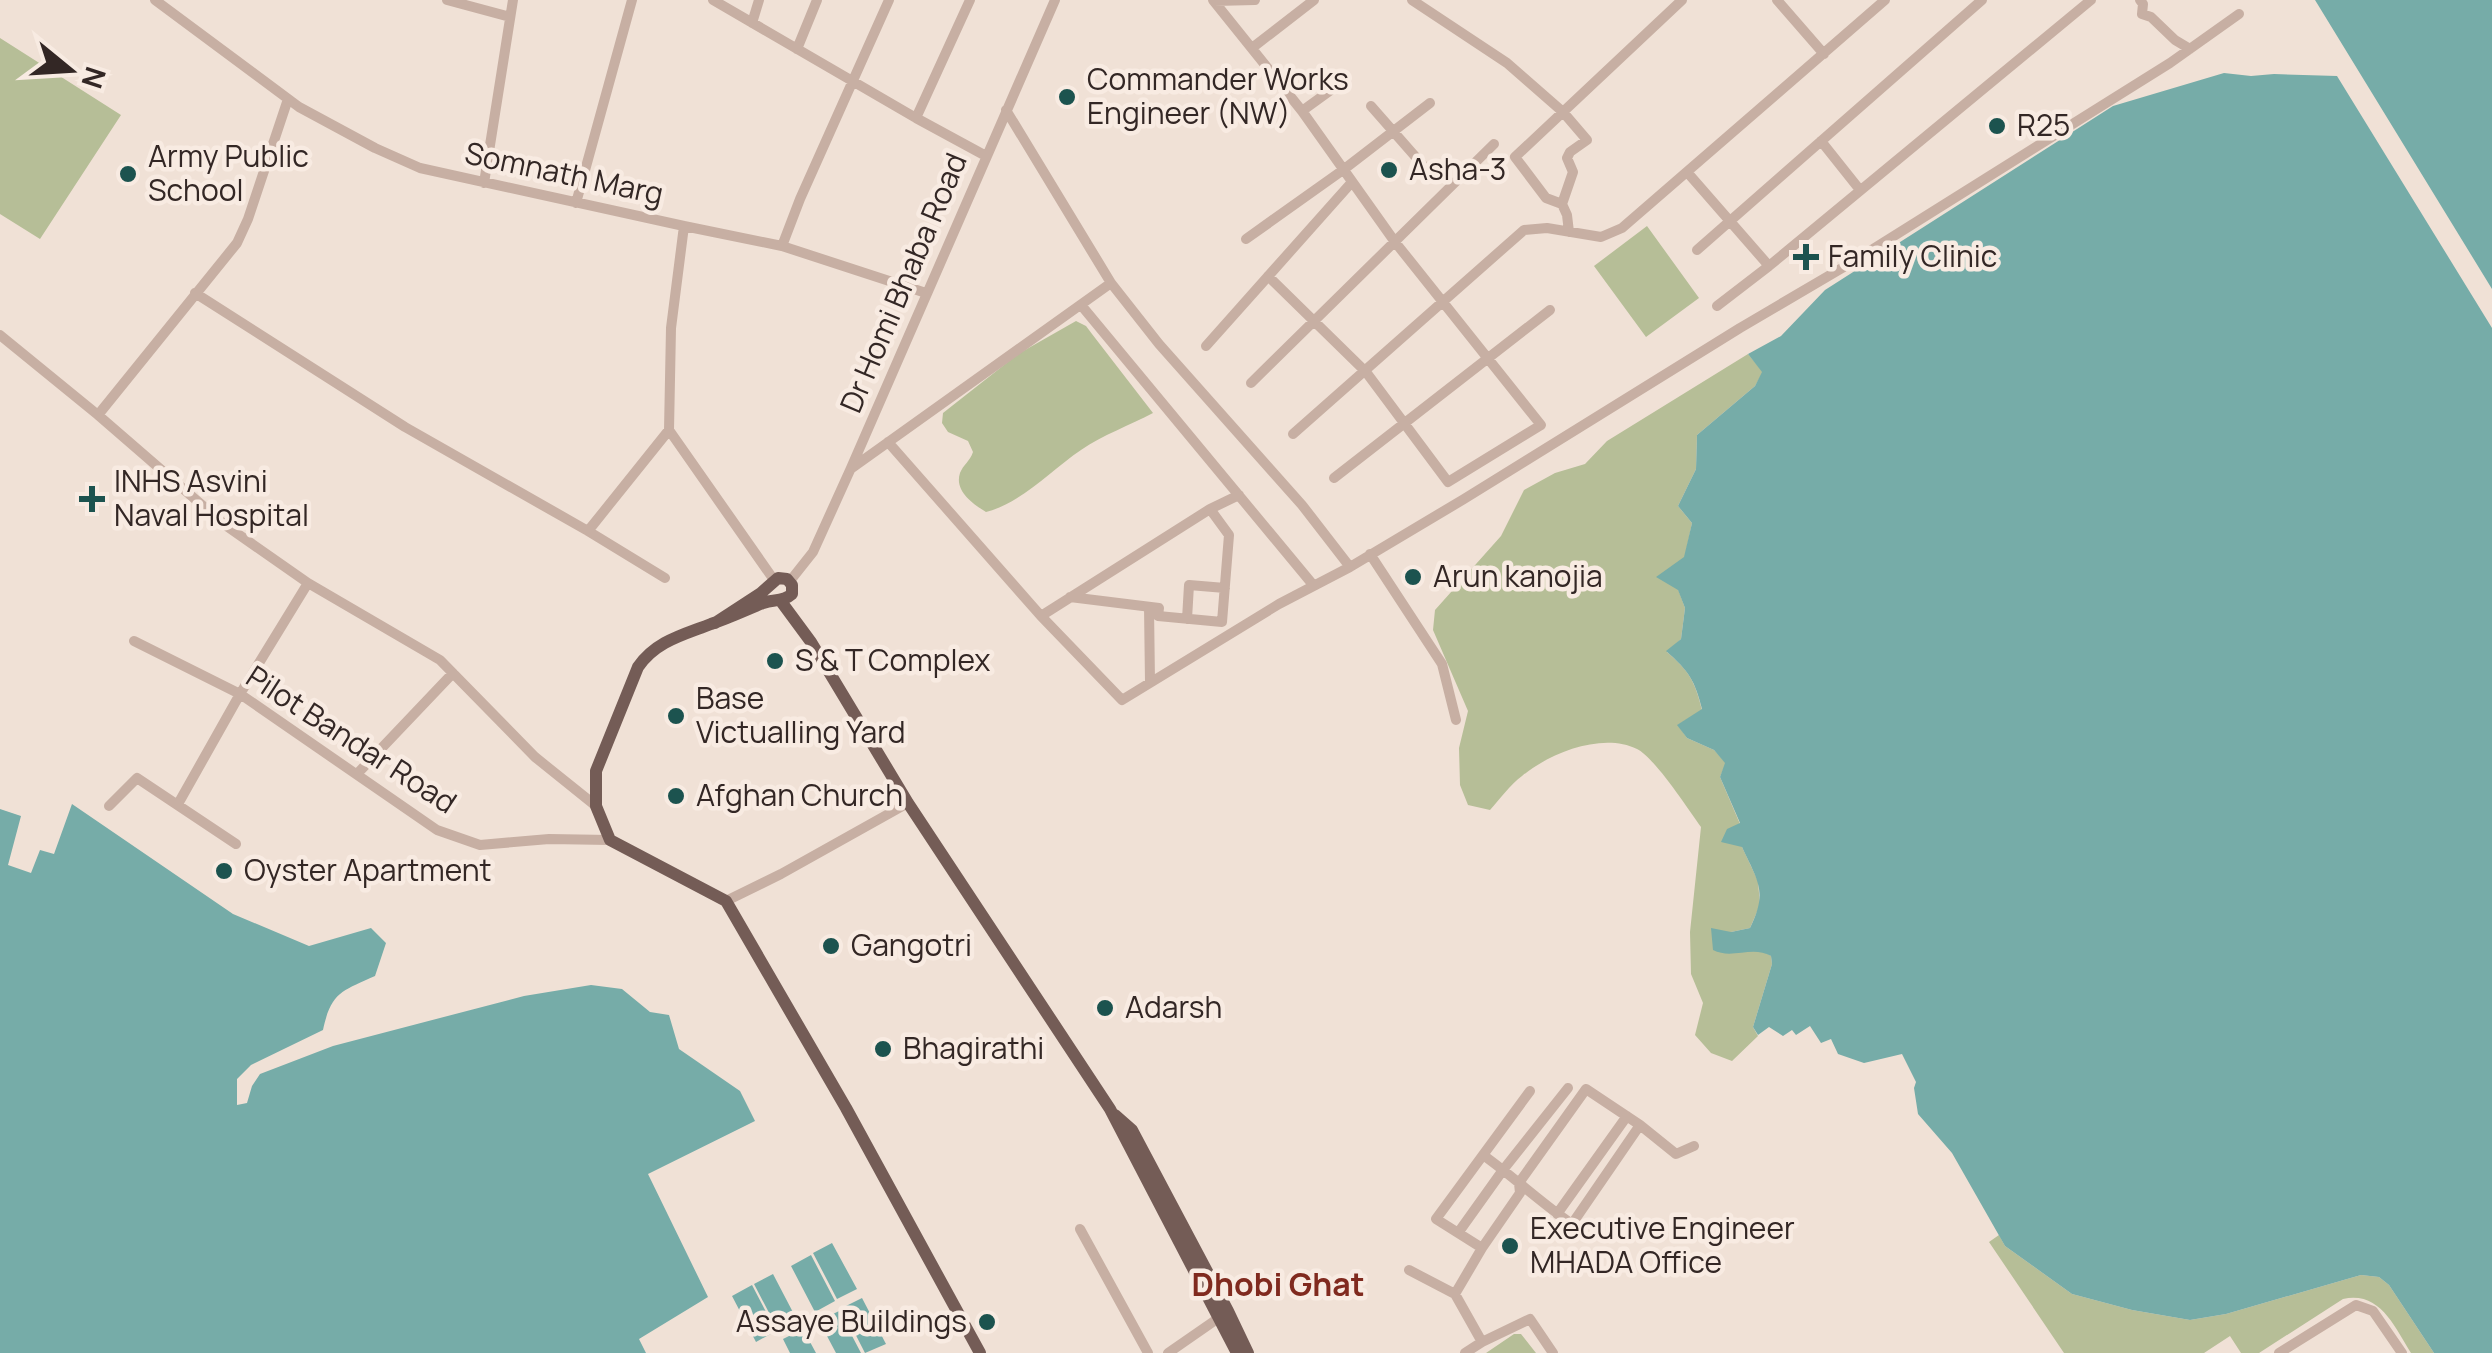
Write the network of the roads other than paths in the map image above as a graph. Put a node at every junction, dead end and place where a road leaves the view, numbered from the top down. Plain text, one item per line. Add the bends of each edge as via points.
1 (156, 0) edge
2 (447, 0) edge
3 (513, 0) edge
4 (632, 0) edge
5 (713, 0) edge
6 (759, 0) edge
7 (817, 0) edge
8 (889, 0) edge
9 (970, 0) edge
10 (1054, 0) edge
11 (1214, 0) edge
12 (1255, 0) edge
13 (1314, 0) edge
14 (1412, 0) edge
15 (1682, 0) edge
16 (1777, 0) edge
17 (1885, 0) edge
18 (1982, 0) edge
19 (2090, 0) edge
20 (2140, 0) edge
21 (2240, 14) dead end
22 (510, 17) junction
23 (752, 24) junction
24 (1252, 48) junction
25 (2190, 49) junction
26 (798, 50) junction
27 (1824, 54) junction
28 (853, 80) junction
29 (1342, 82) dead end
30 (288, 99) junction
31 (1430, 103) dead end
32 (1371, 106) dead end
33 (1006, 110) junction
34 (1302, 111) junction
35 (1563, 112) junction
36 (916, 118) junction
37 (1394, 132) junction
38 (1822, 141) junction
39 (1494, 144) dead end
40 (986, 156) junction
41 (1343, 170) junction
42 (1687, 172) junction
43 (1434, 178) dead end
44 (1352, 182) junction
45 (484, 183) junction
46 (1860, 190) junction
47 (576, 203) junction
48 (1562, 204) junction
49 (1730, 221) junction
50 (684, 226) junction
51 (1569, 232) junction
52 (1246, 239) dead end
53 (1395, 242) junction
54 (782, 246) junction
55 (1697, 250) dead end
56 (1769, 266) junction
57 (1268, 276) junction
58 (1111, 283) junction
59 (926, 293) junction
60 (195, 294) junction
61 (1443, 301) junction
62 (1081, 305) junction
63 (1717, 306) dead end
64 (1550, 310) dead end
65 (1315, 321) junction
66 (0, 335) edge
67 (1206, 346) dead end
68 (1490, 358) junction
69 (1366, 372) junction
70 (1252, 383) dead end
71 (98, 415) junction
72 (1404, 425) junction
73 (669, 430) junction
74 (1293, 434) dead end
75 (888, 442) junction
76 (852, 468) junction
77 (1334, 478) dead end
78 (1239, 495) junction
79 (1210, 509) junction
80 (588, 530) junction
81 (1370, 554) junction
82 (1350, 567) junction
83 (665, 578) dead end
84 (773, 582) junction
85 (308, 583) junction
86 (791, 586) junction
87 (1314, 586) junction
88 (1224, 588) junction
89 (1070, 597) junction
90 (778, 600) junction
91 (1149, 607) junction
92 (1041, 616) junction
93 (1187, 619) junction
94 (715, 623) junction
95 (134, 641) dead end
96 (811, 642) junction
97 (453, 672) junction
98 (1150, 682) junction
99 (240, 694) junction
100 (1456, 720) dead end
101 (358, 774) junction
102 (908, 803) junction
103 (178, 804) junction
104 (109, 806) dead end
105 (596, 806) junction
106 (610, 840) junction
107 (236, 844) dead end
108 (726, 902) junction
109 (1568, 1088) dead end
110 (1530, 1091) dead end
111 (1110, 1110) junction
112 (1627, 1116) junction
113 (1640, 1125) junction
114 (1694, 1146) dead end
115 (1484, 1156) junction
116 (1503, 1170) junction
117 (1518, 1183) junction
118 (1557, 1214) junction
119 (1080, 1229) dead end
120 (1458, 1233) junction
121 (1482, 1248) junction
122 (1409, 1270) dead end
123 (1454, 1294) junction
124 (1220, 1318) junction
125 (1482, 1342) junction
126 (980, 1353) edge
127 (1148, 1353) edge
128 (1168, 1353) edge
129 (1237, 1353) edge
130 (1248, 1353) edge
131 (1466, 1353) edge
132 (1553, 1353) edge
133 (2279, 1353) edge
134 (2402, 1353) edge

1 - 30 street, Somnath Marg
2 - 22 street
3 - 22 street
4 - 47 street
5 - 23 street
6 - 23 street
7 - 26 street
8 - 28 street
9 - 36 street
10 - 33 street, Dr Homi Bhaba Road
11 - 12 street
11 - 24 street
13 - 24 street
14 - 35 street via 1506,63
15 - 35 street
16 - 27 street
17 - 27 street
18 - 38 street
19 - 46 street
20 - 25 street via 2142,14
21 - 25 street
22 - 45 street
23 - 26 street
24 - 34 street
25 - 81 street
26 - 28 street
27 - 42 street
28 - 36 street
28 - 54 street
29 - 34 street
30 - 45 street, Somnath Marg via 420,168
30 - 60 street via 248,219
31 - 37 street
32 - 37 street
33 - 40 street, Dr Homi Bhaba Road
33 - 58 street
34 - 41 street
35 - 48 street via 1587,140 1567,158 1573,172
35 - 48 street via 1515,157 1546,198
36 - 40 street
37 - 41 street
37 - 43 street
38 - 46 street
38 - 49 street
39 - 53 street
40 - 59 street, Dr Homi Bhaba Road
41 - 44 street
41 - 52 street
42 - 49 street
42 - 51 street via 1622,228 1602,238
44 - 53 street
44 - 57 street
45 - 47 street, Somnath Marg
46 - 56 street
47 - 50 street, Somnath Marg
48 - 51 street
49 - 55 street
49 - 56 street
50 - 54 street
50 - 73 street, Somnath Marg via 671,328
51 - 61 street via 1524,230
53 - 61 street
53 - 65 street
54 - 59 street
56 - 63 street
57 - 65 street
57 - 67 street
58 - 62 street
58 - 82 street
59 - 76 street, Dr Homi Bhaba Road
60 - 71 street
60 - 80 street via 405,427
61 - 68 street
61 - 69 street
62 - 75 street
62 - 78 street
64 - 68 street
65 - 69 street
65 - 70 street
66 - 71 street
68 - 72 street
68 - 72 street via 1541,425 1448,482
69 - 72 street
69 - 74 street
71 - 85 street via 225,525
72 - 77 street
73 - 80 street
73 - 84 street
75 - 76 street
75 - 92 street
76 - 86 street, Dr Homi Bhaba Road
78 - 79 street
78 - 87 street
79 - 88 street via 1229,535
79 - 89 street
80 - 83 street
81 - 82 street
81 - 100 street via 1442,664
82 - 87 street
84 - 86 main road via 782,578
84 - 90 main road
84 - 94 main road
85 - 97 street
85 - 99 street
86 - 90 main road via 789,598
86 - 96 main road
87 - 98 street
88 - 93 street via 1222,622
88 - 93 street via 1188,585
89 - 91 street
89 - 92 street
90 - 94 main road
90 - 96 main road
91 - 93 street via 1160,608 1158,616
91 - 98 street
92 - 98 street via 1122,700
94 - 105 main road via 666,641 638,667 596,771
95 - 99 street, Pilot Bandar Road
96 - 102 main road
97 - 101 street
97 - 105 street via 535,757
99 - 101 street, Pilot Bandar Road
99 - 103 street
101 - 106 street, Pilot Bandar Road via 437,830 480,845
102 - 108 street
102 - 111 main road
103 - 104 street via 138,778
103 - 107 street
105 - 106 main road
106 - 108 main road
108 - 126 main road
109 - 116 street
110 - 115 street
111 - 124 main road
111 - 130 main road via 1132,1130
112 - 113 street
112 - 117 street via 1586,1089
112 - 118 street
113 - 114 street via 1676,1154
113 - 118 street via 1572,1224
115 - 116 street
115 - 120 street via 1436,1219
116 - 117 street
116 - 120 street
117 - 118 street
117 - 121 street via 1520,1194
119 - 127 street
120 - 121 street
121 - 123 street
122 - 123 street
123 - 125 street
124 - 128 street
124 - 129 main road
125 - 131 street
125 - 132 street via 1530,1319
133 - 134 street via 2356,1305 2373,1311

